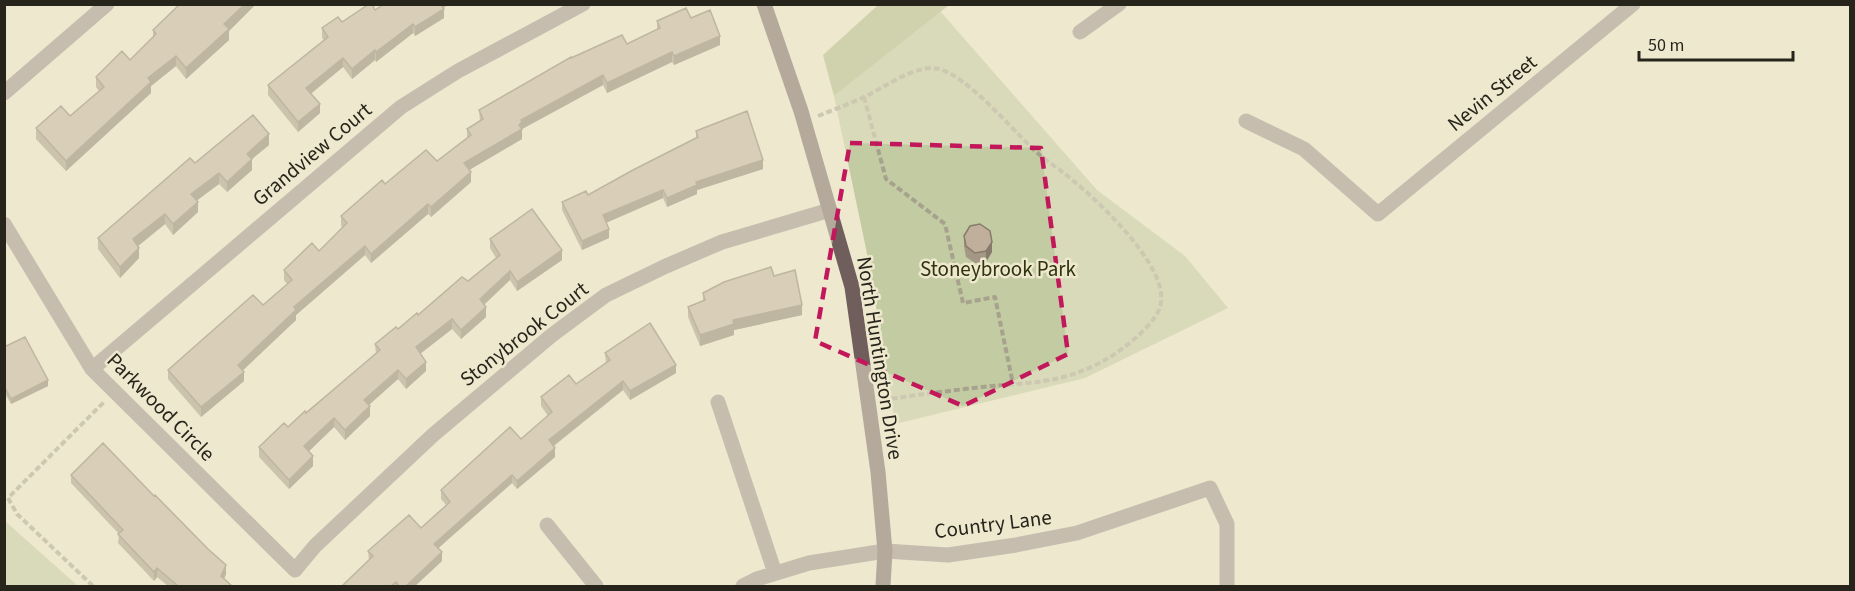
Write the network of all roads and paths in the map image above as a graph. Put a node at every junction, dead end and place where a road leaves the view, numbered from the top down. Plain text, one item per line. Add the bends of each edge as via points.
1 (107, 4) edge
2 (583, 4) edge
3 (764, 4) edge
4 (1119, 4) edge
5 (1633, 4) edge
6 (1080, 32) dead end
7 (4, 93) edge
8 (864, 98) junction
9 (1246, 121) dead end
10 (804, 122) junction
11 (830, 210) junction
12 (4, 224) edge
13 (92, 369) junction
14 (1013, 384) junction
15 (115, 391) junction
16 (718, 402) dead end
17 (868, 402) junction
18 (547, 525) dead end
19 (885, 551) junction
20 (295, 570) joint
21 (775, 573) junction
22 (93, 586) edge
23 (596, 586) edge
24 (743, 586) edge
25 (883, 586) edge
26 (1227, 586) edge

1 - 7 street
2 - 13 street, Grandview Court via 400,107
3 - 10 street, North Huntington Drive
4 - 6 street
5 - 9 street, Nevin Street via 1378,214 1304,149
8 - 10 path
8 - 14 path via 886,179 945,224 963,303 995,297
8 - 14 path via 925,68 949,73 1107,210 1140,250 1159,282 1160,308 1140,334 1119,352 1100,364 1059,378
10 - 11 street, North Huntington Drive
11 - 17 street, North Huntington Drive via 852,287
11 - 20 street, Stonybrook Court via 722,242 606,295 433,435 315,546
12 - 13 street, Parkwood Circle
13 - 15 street, Parkwood Circle
14 - 17 path
15 - 20 street, Parkwood Circle
15 - 22 path via 8,498 17,514
16 - 21 street
17 - 19 street, North Huntington Drive
18 - 23 street
19 - 21 street, Country Lane via 809,563
19 - 25 street, North Huntington Drive
19 - 26 street, Country Lane via 948,555 1016,545 1077,533 1210,488 1227,524
21 - 24 street, Country Lane

